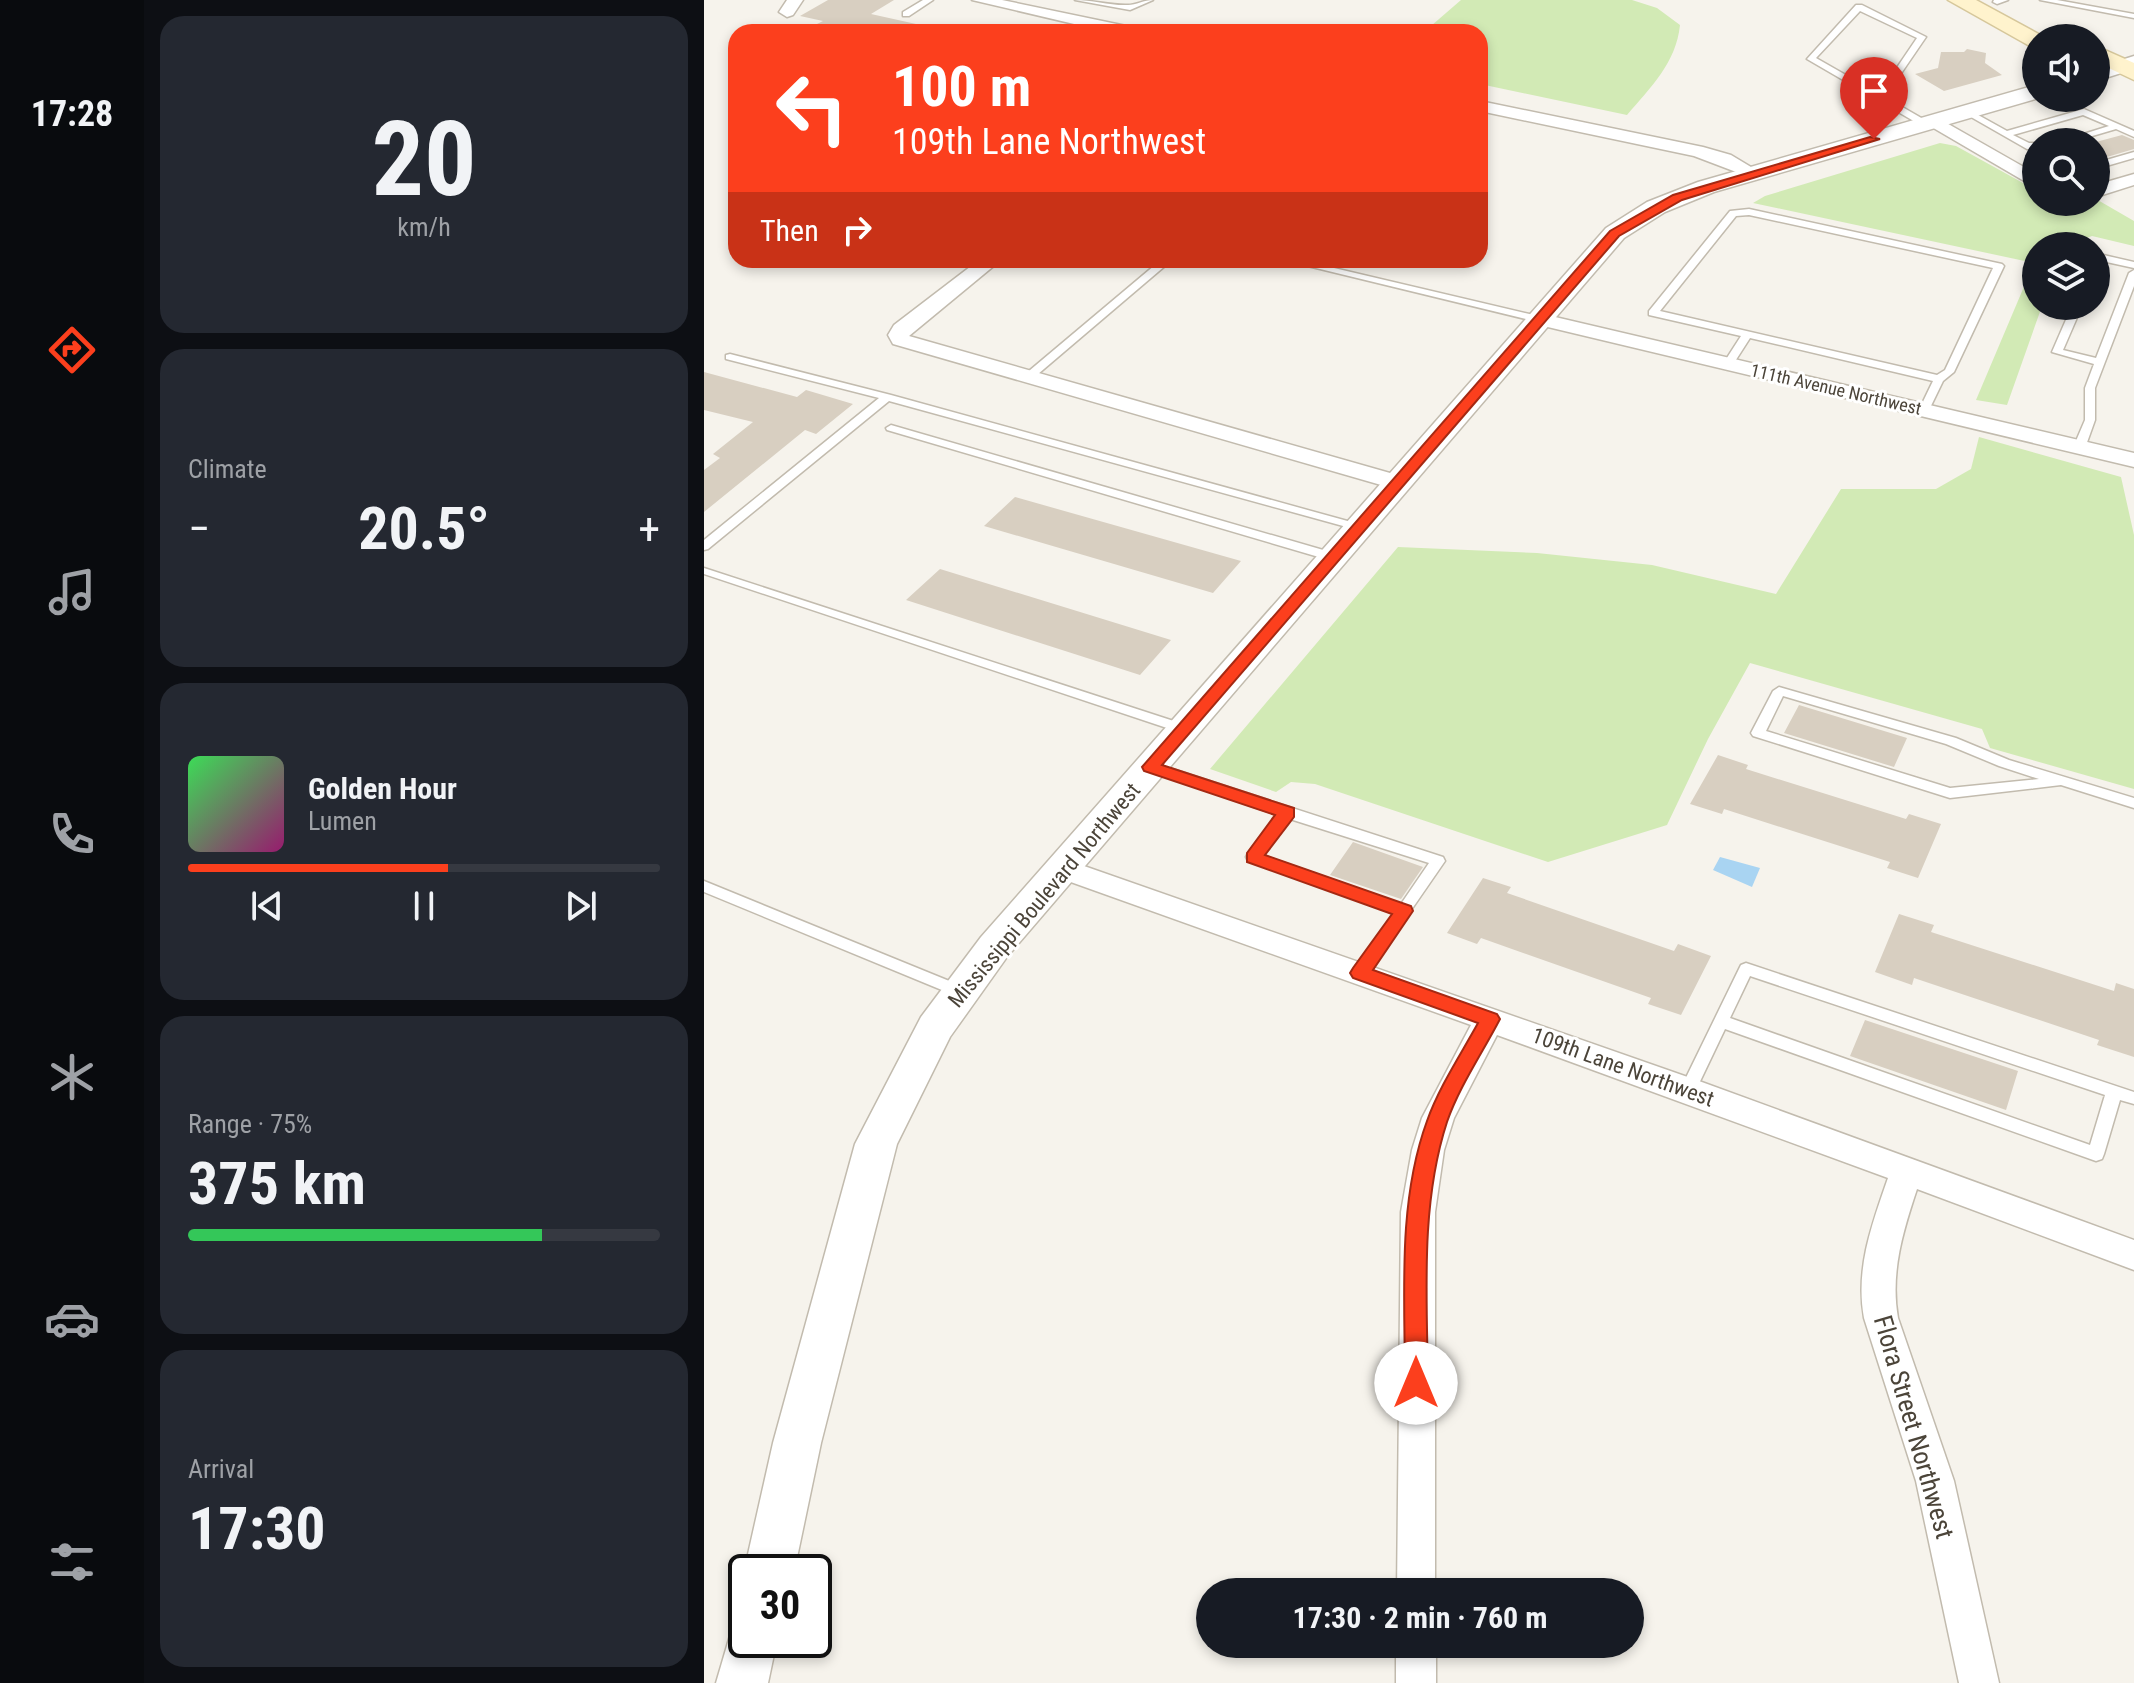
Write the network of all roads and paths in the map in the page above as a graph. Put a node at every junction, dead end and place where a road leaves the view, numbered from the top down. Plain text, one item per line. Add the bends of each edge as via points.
1 (929, 0) edge
2 (980, 0) edge
3 (1079, 0) edge
4 (1149, 0) edge
5 (1959, 0) edge
6 (2044, 0) edge
7 (1102, 1) edge
8 (1998, 1) edge
9 (1008, 2) edge
10 (906, 14) dead end
11 (2134, 16) edge
12 (1098, 24) edge
13 (2029, 24) edge
14 (2022, 26) edge
15 (2111, 68) edge
16 (2134, 90) edge
17 (1880, 98) junction
18 (2022, 98) edge
19 (1488, 108) edge
20 (1978, 118) junction
21 (1931, 124) junction
22 (2117, 126) junction
23 (2110, 128) edge
24 (2006, 134) junction
25 (2134, 134) edge
26 (2022, 143) edge
27 (2022, 143) edge
28 (2134, 157) edge
29 (2110, 164) edge
30 (1752, 173) junction
31 (2022, 174) edge
32 (2134, 179) edge
33 (2110, 187) edge
34 (2110, 260) edge
35 (2134, 265) edge
36 (981, 268) edge
37 (1158, 268) edge
38 (1322, 268) edge
39 (2134, 273) edge
40 (1538, 319) junction
41 (2071, 320) edge
42 (1747, 335) junction
43 (730, 357) dead end
44 (2099, 362) junction
45 (1728, 364) junction
46 (1027, 378) junction
47 (1939, 379) junction
48 (887, 397) junction
49 (1924, 410) junction
50 (891, 428) dead end
51 (2079, 448) junction
52 (2134, 460) edge
53 (1396, 482) junction
54 (1346, 542) junction
55 (704, 546) edge
56 (706, 571) edge
57 (1184, 729) junction
58 (1151, 767) junction
59 (2060, 781) junction
60 (2134, 803) edge
61 (1287, 813) junction
62 (1064, 869) junction
63 (704, 886) edge
64 (1404, 911) junction
65 (1360, 973) junction
66 (959, 991) junction
67 (1490, 1019) junction
68 (1721, 1021) junction
69 (1688, 1090) junction
70 (2114, 1092) junction
71 (2134, 1098) edge
72 (1906, 1172) junction
73 (2134, 1255) edge
74 (773, 1554) edge
75 (1416, 1578) edge
76 (748, 1658) edge
77 (1416, 1658) edge
78 (742, 1683) edge
79 (1416, 1683) edge
80 (1979, 1683) edge

1 - 10 lane
2 - 9 street
3 - 7 lane
4 - 7 lane via 1130,8
5 - 14 main road
6 - 11 lane
8 - 13 main road
9 - 12 street
15 - 16 main road
17 - 17 lane via 1811,59 1859,7 1922,37
17 - 21 lane
18 - 20 street, Mississippi Boulevard Northwest
19 - 30 street via 1697,151
20 - 21 street, Mississippi Boulevard Northwest
20 - 24 lane
20 - 26 lane
21 - 30 street, Mississippi Boulevard Northwest
21 - 31 street
22 - 23 lane
22 - 24 lane via 2084,112
22 - 25 lane
24 - 27 lane
28 - 29 lane
30 - 40 street, Mississippi Boulevard Northwest via 1678,197 1636,218 1604,243
32 - 33 street
34 - 35 lane
36 - 46 street via 898,335 906,343
37 - 46 lane
38 - 40 lane
39 - 44 lane
40 - 45 street, 111th Avenue Northwest
40 - 53 street, Mississippi Boulevard Northwest
41 - 44 lane via 2057,352
42 - 45 lane
42 - 47 lane
42 - 47 lane via 1653,313 1733,213 1749,212 1999,266 1949,372
43 - 48 lane
44 - 51 lane via 2090,388 2090,420
45 - 49 street, 111th Avenue Northwest
46 - 53 street
47 - 49 lane
48 - 54 lane
48 - 55 lane
49 - 51 street, 111th Avenue Northwest
50 - 54 lane
51 - 52 street, 111th Avenue Northwest
53 - 54 street, Mississippi Boulevard Northwest
54 - 57 street, Mississippi Boulevard Northwest
56 - 57 lane
57 - 58 street, Mississippi Boulevard Northwest
58 - 61 lane
58 - 62 street, Mississippi Boulevard Northwest
59 - 59 lane via 1951,741 1779,691 1758,733 1950,793
59 - 60 lane
61 - 64 lane via 1253,857
61 - 64 lane via 1438,861
62 - 65 street, 109th Lane Northwest
62 - 66 street, Mississippi Boulevard Northwest
63 - 66 lane
64 - 65 lane
65 - 67 street, 109th Lane Northwest
66 - 74 street, Mississippi Boulevard Northwest via 890,1110 864,1179
67 - 69 street, 109th Lane Northwest
67 - 75 street via 1438,1118 1418,1212
68 - 69 lane
68 - 70 lane via 1746,969
68 - 70 lane via 2096,1154
69 - 72 street, 109th Lane Northwest
70 - 71 lane
72 - 73 street, 109th Lane Northwest
72 - 80 street, Flora Street Northwest via 1886,1232 1876,1290 1935,1481
76 - 78 street
77 - 79 street

